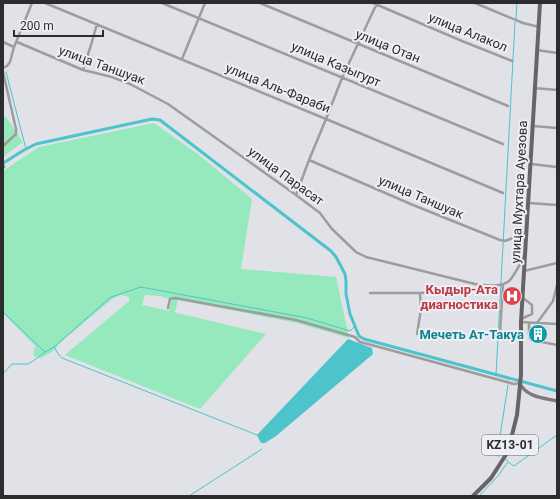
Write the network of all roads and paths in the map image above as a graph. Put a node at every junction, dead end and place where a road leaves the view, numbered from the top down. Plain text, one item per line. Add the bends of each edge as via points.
1 (32, 3) edge
2 (45, 3) edge
3 (162, 3) edge
4 (205, 3) edge
5 (260, 3) edge
6 (373, 3) edge
7 (475, 3) edge
8 (540, 3) edge
9 (377, 4) edge
10 (199, 18) junction
11 (97, 24) junction
12 (538, 27) junction
13 (3, 42) edge
14 (17, 42) junction
15 (358, 44) junction
16 (14, 48) junction
17 (537, 50) junction
18 (557, 52) edge
19 (182, 59) junction
20 (512, 61) dead end
21 (3, 68) edge
22 (83, 70) junction
23 (3, 72) edge
24 (342, 78) junction
25 (534, 88) junction
26 (557, 90) edge
27 (159, 98) joint
28 (508, 106) dead end
29 (326, 119) junction
30 (533, 126) junction
31 (557, 128) edge
32 (503, 144) dead end
33 (3, 146) edge
34 (309, 160) junction
35 (530, 164) junction
36 (557, 167) edge
37 (502, 193) dead end
38 (296, 195) junction
39 (529, 203) junction
40 (557, 205) edge
41 (527, 233) junction
42 (526, 254) junction
43 (557, 263) edge
44 (524, 271) junction
45 (471, 284) junction
46 (502, 284) junction
47 (557, 285) edge
48 (489, 286) junction
49 (471, 290) junction
50 (370, 293) dead end
51 (420, 293) junction
52 (523, 297) junction
53 (168, 308) dead end
54 (521, 320) junction
55 (529, 323) junction
56 (537, 323) junction
57 (557, 324) edge
58 (417, 334) dead end
59 (500, 334) dead end
60 (557, 345) edge
61 (520, 383) junction
62 (557, 401) edge
63 (473, 496) edge

1 - 14 street
2 - 11 street, улица Аль-Фараби
3 - 10 street, улица Казыгурт
4 - 10 street
5 - 15 street, улица Отан
6 - 9 street, улица Алакол
7 - 12 street
8 - 12 main road, улица Мухтара Ауезова / KZ13-01
9 - 15 street
9 - 20 street, улица Алакол
10 - 19 street
10 - 24 street, улица Казыгурт
11 - 19 street, улица Аль-Фараби
11 - 22 street
12 - 17 main road, улица Мухтара Ауезова / KZ13-01
13 - 16 street
14 - 16 street
14 - 22 street, улица Таншуак
15 - 24 street
15 - 28 street, улица Отан
16 - 21 street via 10,62
17 - 18 street
17 - 25 main road, улица Мухтара Ауезова / KZ13-01
19 - 29 street, улица Аль-Фараби
22 - 27 street, улица Таншуак via 130,84
23 - 33 street via 16,129 16,134
24 - 29 street
24 - 32 street, улица Казыгурт
25 - 26 street
25 - 30 main road, улица Мухтара Ауезова / KZ13-01
27 - 38 street, улица Парасат
29 - 34 street
29 - 37 street, улица Аль-Фараби
30 - 31 street
30 - 35 main road, улица Мухтара Ауезова / KZ13-01
34 - 38 street
34 - 41 street, улица Таншуак via 503,240
35 - 36 street
35 - 39 main road, улица Мухтара Ауезова / KZ13-01
38 - 45 street, улица Парасат via 320,213 332,229 356,252 366,257
39 - 40 street
39 - 41 main road, улица Мухтара Ауезова / KZ13-01
41 - 42 main road, улица Мухтара Ауезова / KZ13-01
42 - 44 main road, улица Мухтара Ауезова / KZ13-01
42 - 46 street via 510,280
43 - 44 street
44 - 52 main road, улица Мухтара Ауезова / KZ13-01
45 - 48 street, улица Парасат
45 - 49 street
46 - 48 street, улица Парасат
46 - 59 street
47 - 56 street via 553,301
48 - 49 street
49 - 51 street
50 - 51 street
51 - 58 street via 421,309
52 - 54 main road, улица Мухтара Ауезова / KZ13-01
52 - 54 street via 532,305 532,314
53 - 61 street via 170,300 175,298 296,320 355,337 360,342 514,384
54 - 55 street
54 - 61 main road, улица Мухтара Ауезова / KZ13-01
55 - 56 street
55 - 60 street via 532,340
56 - 57 street
61 - 62 main road via 530,395
61 - 63 main road, KZ13-01 via 515,424 507,453 491,478

